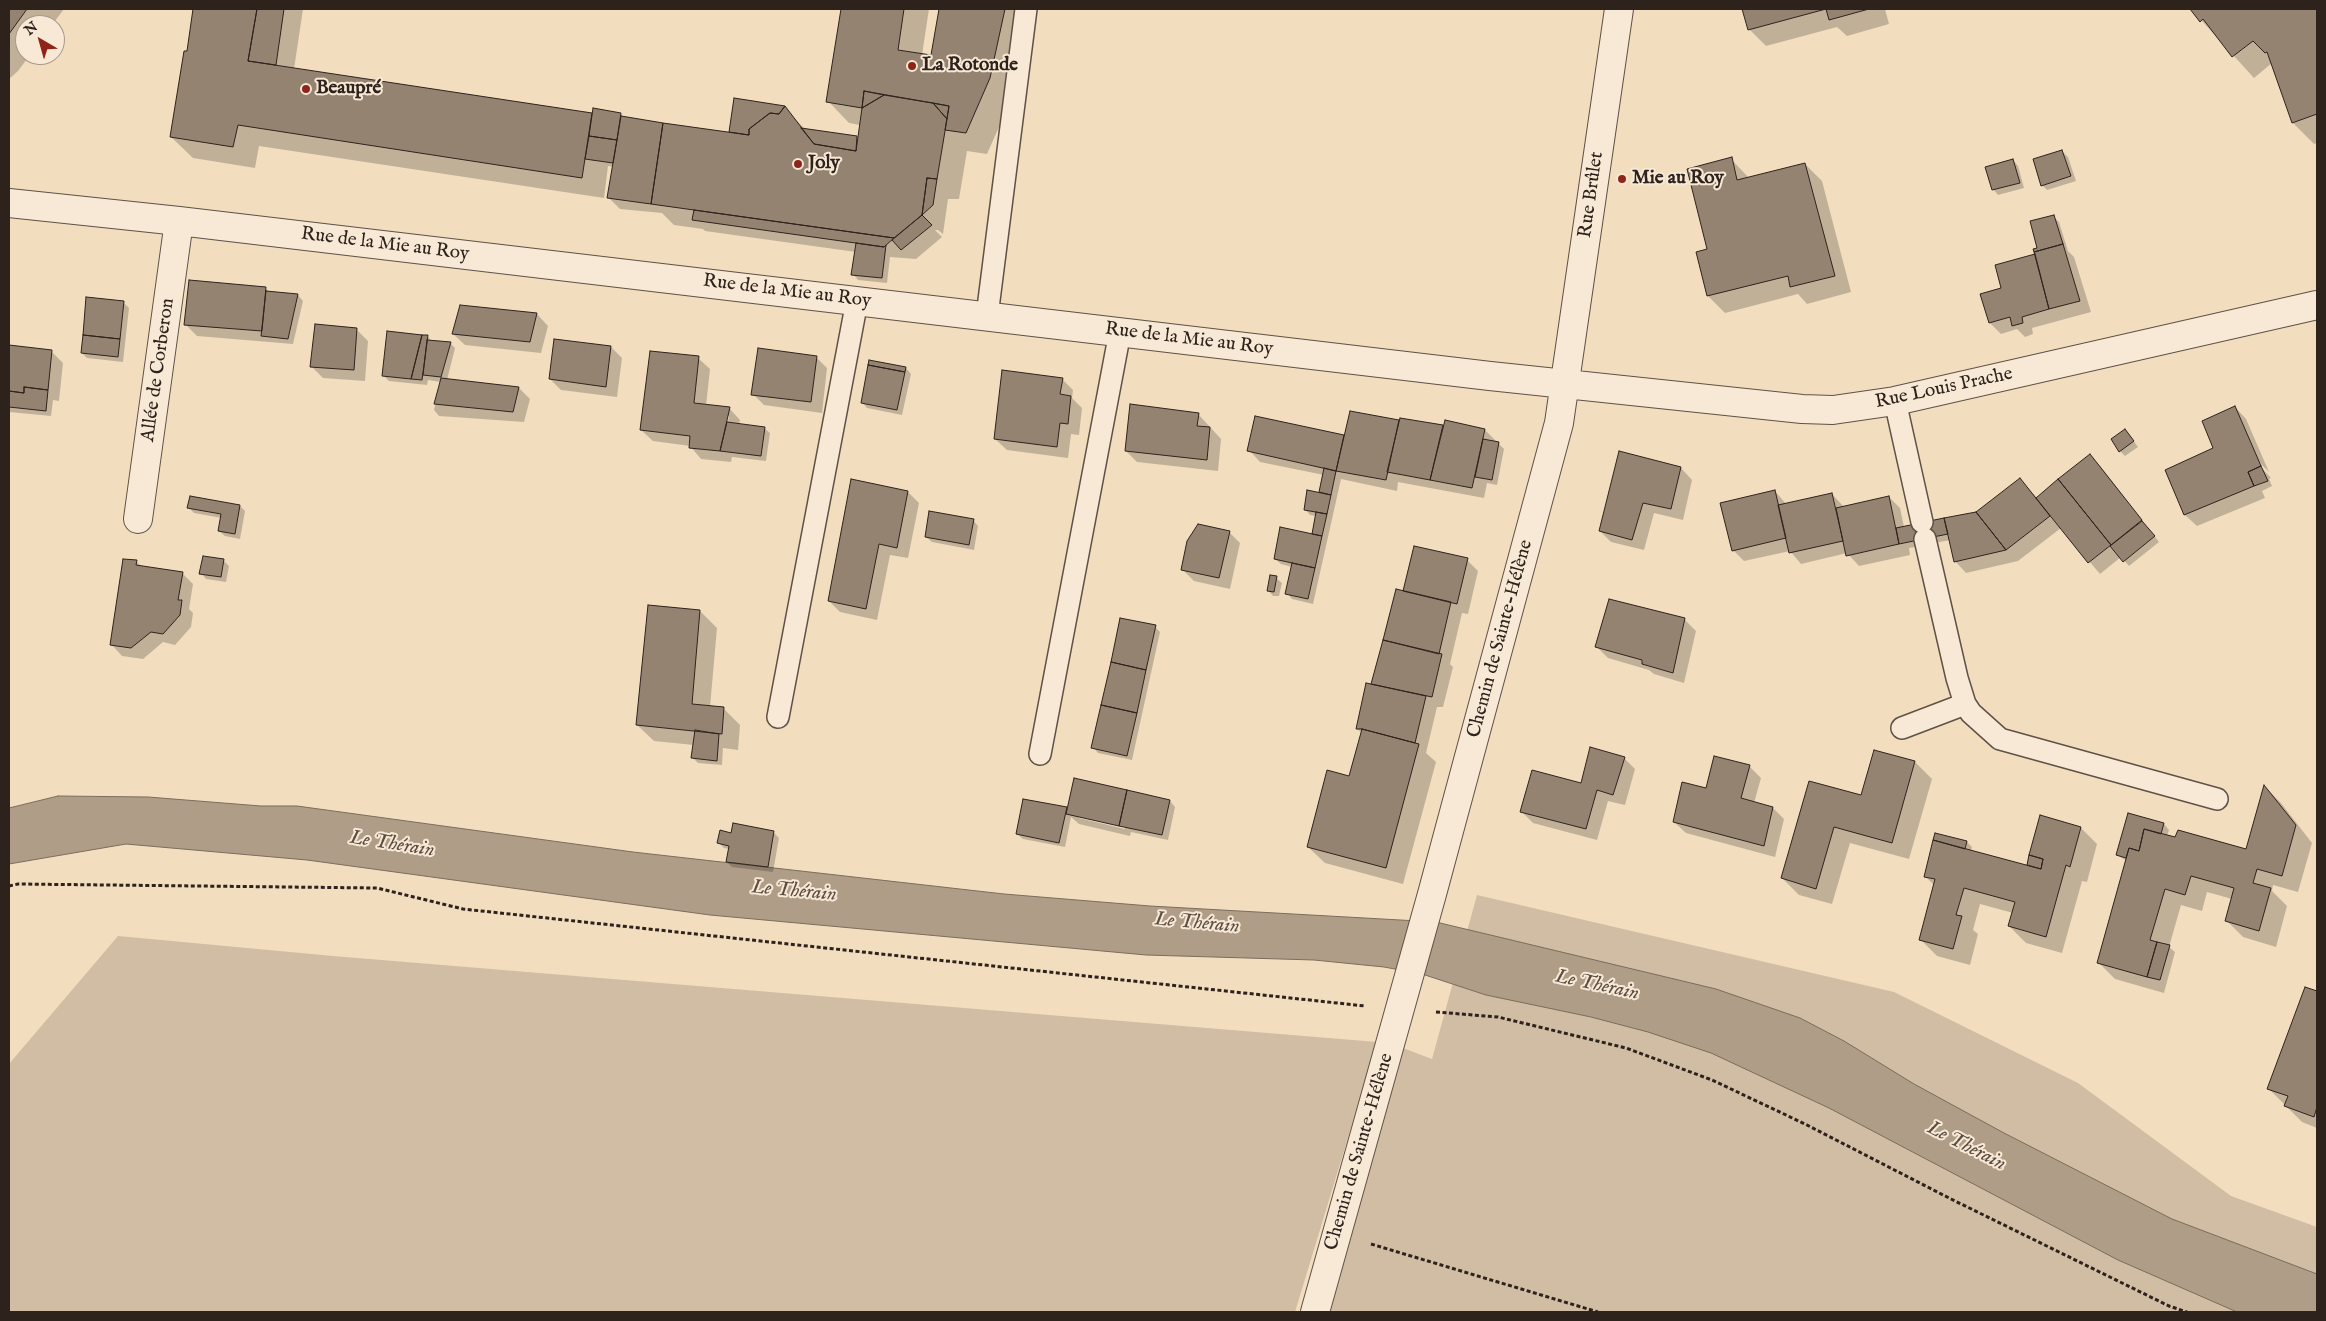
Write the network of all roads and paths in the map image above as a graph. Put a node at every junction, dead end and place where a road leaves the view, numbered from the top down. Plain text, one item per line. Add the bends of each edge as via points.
1 (1026, 9) edge
2 (1619, 9) edge
3 (9, 203) edge
4 (179, 221) junction
5 (857, 301) junction
6 (2317, 306) edge
7 (987, 316) junction
8 (1120, 332) junction
9 (1566, 382) junction
10 (1895, 401) junction
11 (138, 519) dead end
12 (1965, 704) junction
13 (778, 717) dead end
14 (1902, 728) dead end
15 (1040, 754) dead end
16 (2217, 799) dead end
17 (9, 886) edge
18 (1402, 1000) junction
19 (1337, 1234) junction
20 (1315, 1312) edge
21 (1598, 1312) edge
22 (2187, 1312) edge

1 - 7 lane
2 - 9 street, Rue Brûlet
3 - 4 street, Rue de la Mie au Roy
4 - 5 street, Rue de la Mie au Roy
4 - 11 street, Allée de Corberon
5 - 7 street, Rue de la Mie au Roy
5 - 13 lane
6 - 10 street, Rue Louis Prache
7 - 8 street, Rue de la Mie au Roy
8 - 9 street, Rue de la Mie au Roy via 1490,376
8 - 15 lane
9 - 10 street, Rue Louis Prache via 1802,409 1840,409
9 - 18 street, Chemin de Sainte-Hélène via 1559,424
10 - 12 lane via 1956,678
12 - 14 lane
12 - 16 lane via 2000,739
17 - 18 path via 377,888 463,909
18 - 19 street, Chemin de Sainte-Hélène
18 - 22 path via 1498,1017 1626,1048 1712,1080 2169,1306
19 - 20 street, Chemin de Sainte-Hélène
19 - 21 path

